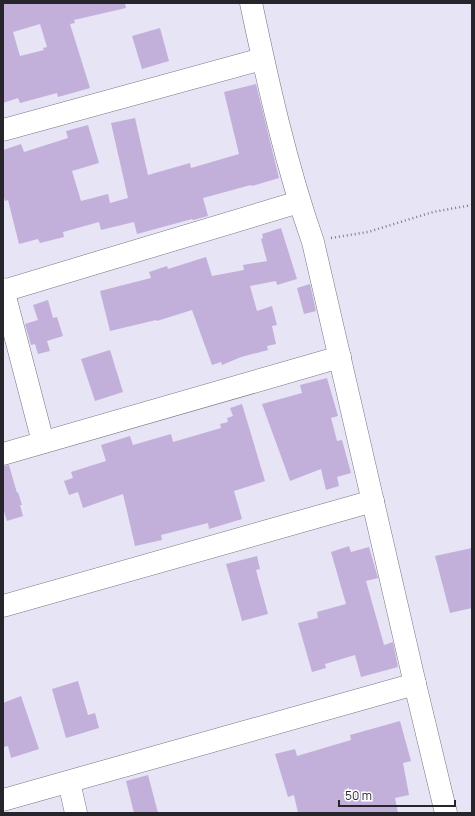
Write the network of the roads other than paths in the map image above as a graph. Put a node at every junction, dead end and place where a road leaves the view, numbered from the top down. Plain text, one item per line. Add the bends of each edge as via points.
1 (251, 3) edge
2 (262, 59) junction
3 (3, 130) edge
4 (299, 202) junction
5 (3, 290) edge
6 (340, 357) junction
7 (43, 442) junction
8 (3, 454) edge
9 (373, 501) junction
10 (3, 606) edge
11 (415, 684) junction
12 (69, 782) junction
13 (3, 800) edge
14 (76, 813) edge
15 (446, 813) edge

1 - 2 street
2 - 3 street
2 - 4 street
4 - 5 street
4 - 6 street via 313,242
5 - 7 street
6 - 7 street
6 - 9 street
7 - 8 street
9 - 10 street
9 - 11 street
11 - 12 street
11 - 15 street
12 - 13 street
12 - 14 street

